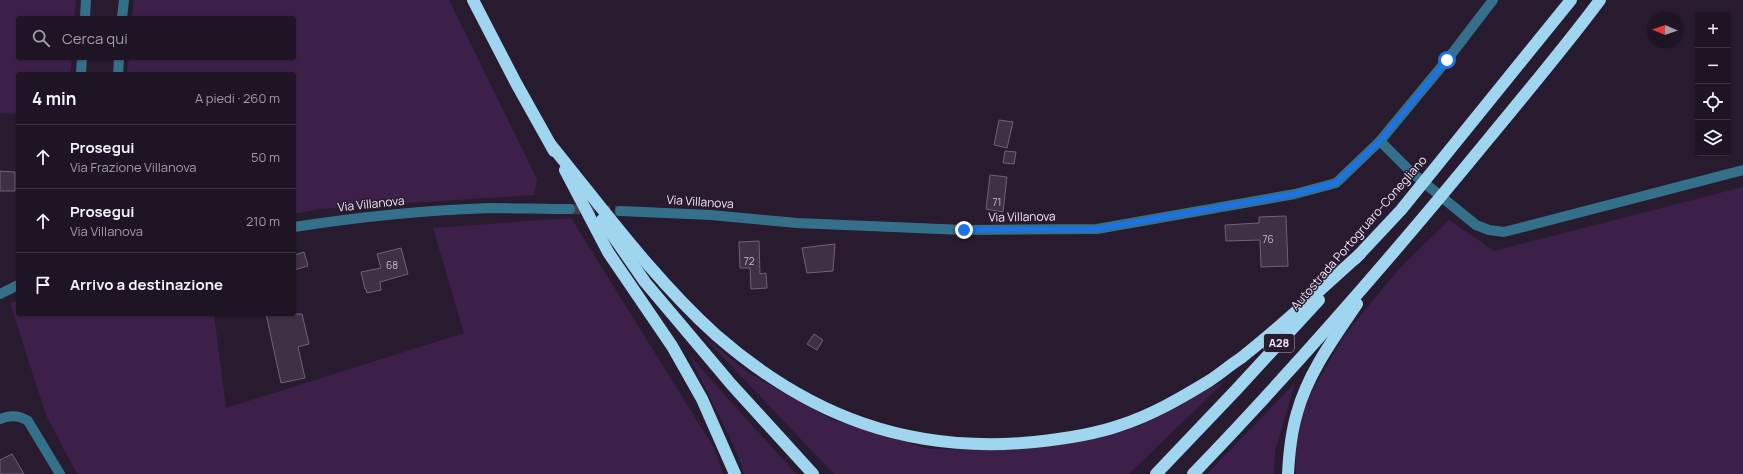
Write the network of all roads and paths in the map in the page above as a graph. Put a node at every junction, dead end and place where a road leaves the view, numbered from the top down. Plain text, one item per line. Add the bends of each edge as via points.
1 (86, 0) edge
2 (124, 0) edge
3 (474, 0) edge
4 (1493, 0) edge
5 (1571, 0) edge
6 (1600, 0) edge
7 (85, 16) edge
8 (122, 16) edge
9 (82, 60) edge
10 (119, 60) edge
11 (81, 72) edge
12 (118, 72) edge
13 (1380, 141) junction
14 (551, 145) junction
15 (1743, 170) edge
16 (570, 209) tunnel mouth
17 (620, 211) tunnel mouth
18 (296, 228) edge
19 (1360, 254) junction
20 (1386, 262) junction
21 (16, 286) edge
22 (0, 294) edge
23 (0, 419) edge
24 (60, 474) edge
25 (735, 474) edge
26 (813, 474) edge
27 (1156, 474) edge
28 (1193, 474) edge
29 (1288, 474) edge

1 - 7 street
2 - 8 street
3 - 14 highway
4 - 13 street, Via Villanova
5 - 19 highway, Autostrada Portogruaro-Conegliano / A28 via 1401,210
6 - 20 highway, A28
9 - 11 street
10 - 12 street
13 - 15 street via 1411,172 1476,225 1504,232
13 - 17 street, Via Villanova via 1336,183 1295,194 1097,229 964,230 797,223
14 - 19 highway via 683,303 761,371 798,395 838,414 883,431 928,440 974,445 1052,440 1086,435 1121,425 1154,411 1212,380 1261,342
14 - 25 highway via 608,252 672,346 702,399
14 - 26 highway via 645,282 731,384
16 - 18 street, Via Villanova via 491,208 398,214
19 - 27 highway, Autostrada Portogruaro-Conegliano / A28
20 - 28 highway, A28 via 1268,395
20 - 29 highway via 1326,350 1309,383 1297,413
21 - 22 street
23 - 24 street via 14,416 28,421

